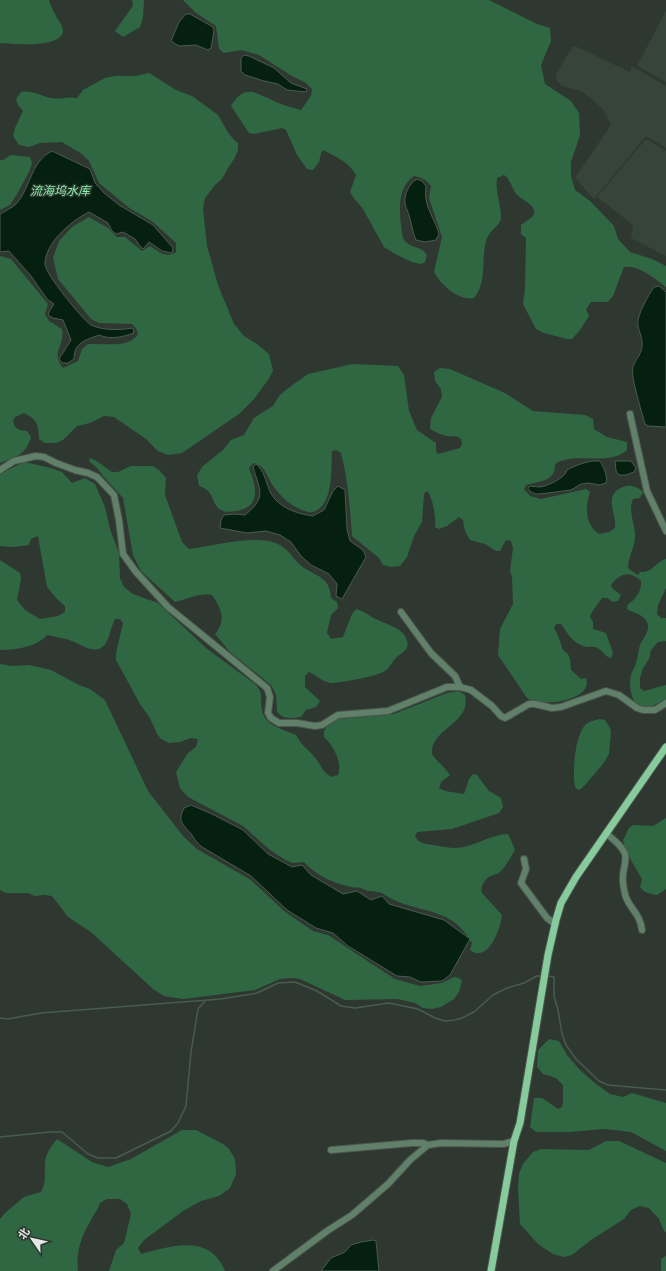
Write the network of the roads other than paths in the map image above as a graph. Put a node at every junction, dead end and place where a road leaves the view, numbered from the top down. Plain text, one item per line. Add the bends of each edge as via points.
1 (630, 414) dead end
2 (0, 470) edge
3 (666, 531) edge
4 (401, 612) dead end
5 (460, 687) junction
6 (666, 703) edge
7 (666, 747) edge
8 (606, 834) junction
9 (524, 859) dead end
10 (555, 924) junction
11 (642, 930) dead end
12 (514, 1141) junction
13 (428, 1145) junction
14 (331, 1150) dead end
15 (273, 1271) edge
16 (491, 1271) edge

1 - 3 street via 647,491
2 - 5 street via 21,458 36,456 97,478 114,495 123,554 136,572 168,607 262,682 270,697 268,713 279,723 322,725 338,715 388,711 447,687
4 - 5 street via 431,653 455,676
5 - 6 street via 471,690 505,718 529,704 561,707 606,691 643,710 655,710
7 - 8 main road
8 - 10 main road via 567,891
8 - 11 street via 621,847 625,855 625,895 638,914
9 - 10 street via 526,870 522,883 547,918
10 - 12 main road via 520,1123
12 - 13 street via 502,1144
12 - 16 main road
13 - 14 street via 412,1143
13 - 15 street via 362,1207

